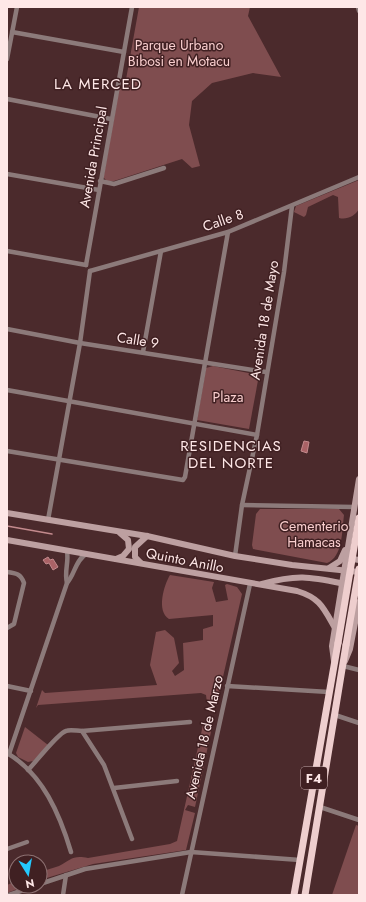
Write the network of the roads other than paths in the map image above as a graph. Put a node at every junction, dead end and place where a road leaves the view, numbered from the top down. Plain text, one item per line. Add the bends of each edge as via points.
1 (17, 7) edge
2 (132, 7) edge
3 (358, 7) edge
4 (359, 11) edge
5 (12, 32) junction
6 (124, 52) junction
7 (7, 59) edge
8 (7, 99) edge
9 (111, 119) junction
10 (164, 168) dead end
11 (7, 174) edge
12 (359, 177) edge
13 (100, 181) junction
14 (98, 190) junction
15 (292, 206) junction
16 (228, 232) junction
17 (7, 251) edge
18 (161, 251) junction
19 (86, 265) junction
20 (90, 271) junction
21 (7, 328) edge
22 (80, 342) junction
23 (143, 352) junction
24 (206, 363) junction
25 (266, 372) junction
26 (7, 390) edge
27 (70, 401) junction
28 (195, 424) junction
29 (257, 435) junction
30 (7, 451) edge
31 (60, 461) junction
32 (359, 479) edge
33 (242, 505) junction
34 (354, 508) junction
35 (7, 513) edge
36 (359, 518) edge
37 (48, 520) junction
38 (118, 532) junction
39 (147, 536) junction
40 (7, 540) edge
41 (349, 542) junction
42 (67, 551) junction
43 (86, 554) junction
44 (235, 556) junction
45 (114, 559) junction
46 (359, 560) edge
47 (142, 564) junction
48 (328, 569) junction
49 (344, 569) junction
50 (359, 570) edge
51 (7, 572) edge
52 (67, 583) junction
53 (342, 583) junction
54 (250, 584) junction
55 (259, 585) junction
56 (359, 586) edge
57 (339, 602) junction
58 (359, 603) edge
59 (7, 628) edge
60 (335, 628) junction
61 (342, 644) junction
62 (334, 661) junction
63 (344, 664) junction
64 (359, 670) edge
65 (7, 686) edge
66 (227, 686) junction
67 (31, 691) junction
68 (329, 692) junction
69 (335, 715) junction
70 (190, 722) dead end
71 (359, 723) edge
72 (82, 731) junction
73 (8, 754) edge
74 (28, 770) junction
75 (177, 781) dead end
76 (114, 788) junction
77 (320, 807) junction
78 (359, 820) edge
79 (132, 839) dead end
80 (27, 842) dead end
81 (7, 847) edge
82 (71, 852) dead end
83 (191, 852) junction
84 (300, 860) junction
85 (66, 875) junction
86 (48, 881) edge
87 (63, 895) edge
88 (182, 895) edge
89 (294, 895) edge
90 (305, 895) edge

1 - 5 street
2 - 6 street, Avenida Principal
3 - 4 street
5 - 6 street
5 - 7 street
6 - 9 street, Avenida Principal
8 - 9 street
9 - 13 street, Avenida Principal
10 - 13 street via 114,184
11 - 14 street
12 - 15 street, Calle 8
13 - 14 street, Avenida Principal
14 - 19 street, Avenida Principal
15 - 16 street, Calle 8
15 - 25 street, Avenida 18 de Mayo via 284,272
16 - 18 street, Calle 8
16 - 24 street
17 - 19 street
18 - 20 street, Calle 8
18 - 23 street
19 - 20 street
20 - 22 street
21 - 22 street, Calle 9
22 - 23 street, Calle 9
22 - 27 street
23 - 24 street, Calle 9
24 - 25 street, Calle 9
24 - 28 street
25 - 29 street, Avenida 18 de Mayo
26 - 27 street
27 - 28 street
27 - 31 street
28 - 29 street
28 - 31 street via 186,477 180,481
29 - 33 street, Avenida 18 de Mayo
30 - 31 street
31 - 37 street
32 - 34 main road
33 - 34 street
33 - 44 street, Avenida 18 de Mayo
34 - 41 main road
35 - 37 main road, Quinto Anillo
36 - 61 highway, F4, bridge
37 - 38 main road, Quinto Anillo
38 - 39 main road, Quinto Anillo
38 - 45 main road via 128,540 129,548 123,556
39 - 44 main road, Quinto Anillo
39 - 47 main road via 137,543 135,548 135,557
40 - 42 main road, Quinto Anillo
41 - 46 main road via 353,559
41 - 48 main road via 340,561
41 - 49 main road
42 - 43 main road, Quinto Anillo
42 - 52 street
43 - 45 main road, Quinto Anillo
43 - 52 street via 78,561
44 - 48 main road, Quinto Anillo
45 - 47 main road, Quinto Anillo
47 - 54 main road, Quinto Anillo
48 - 49 main road, Quinto Anillo
49 - 50 main road, Quinto Anillo
49 - 53 main road
50 - 61 highway, F4, bridge
51 - 59 street via 22,577 24,583 14,624
52 - 67 street
53 - 55 main road, Quinto Anillo via 303,576
53 - 56 main road, Quinto Anillo
53 - 57 main road
54 - 55 main road, Quinto Anillo
54 - 66 street, Avenida 18 de Marzo
55 - 60 main road via 297,591 316,599
57 - 58 main road via 348,589 352,588 358,596
57 - 60 main road
58 - 63 main road via 350,649
60 - 62 main road via 332,646
61 - 62 highway, F4
61 - 63 highway, F4
62 - 68 highway, F4
63 - 64 street
63 - 69 highway, F4
65 - 67 street
66 - 68 street
66 - 83 street, Avenida 18 de Marzo
67 - 73 street
68 - 84 highway, F4
69 - 71 street
69 - 77 highway, F4
70 - 72 street
72 - 74 street via 67,730 60,734
72 - 76 street via 104,765
73 - 74 street
74 - 82 street via 54,805
75 - 76 street
76 - 79 street
77 - 78 street
77 - 90 highway, F4
80 - 81 street
83 - 84 street
83 - 85 street via 107,864
83 - 88 street, Avenida 18 de Marzo
84 - 89 highway, F4
85 - 86 street
85 - 87 street

